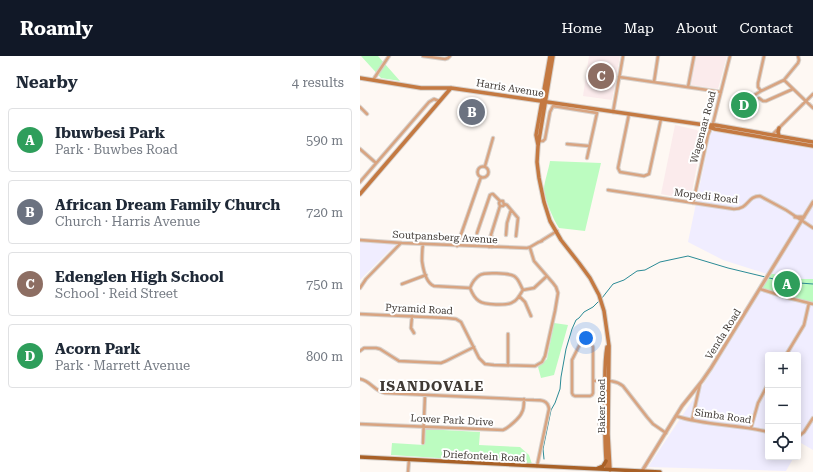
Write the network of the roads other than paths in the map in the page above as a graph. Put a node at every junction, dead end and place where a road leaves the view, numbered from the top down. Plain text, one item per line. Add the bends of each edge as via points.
1 (389, 56) edge
2 (423, 56) edge
3 (550, 56) edge
4 (553, 56) edge
5 (623, 56) edge
6 (658, 56) edge
7 (694, 56) edge
8 (730, 56) edge
9 (764, 56) edge
10 (450, 57) edge
11 (798, 57) edge
12 (620, 77) junction
13 (360, 79) edge
14 (373, 80) junction
15 (784, 80) junction
16 (654, 82) junction
17 (688, 87) junction
18 (436, 88) junction
19 (451, 88) junction
20 (793, 88) junction
21 (462, 89) junction
22 (761, 91) junction
23 (721, 92) junction
24 (813, 94) edge
25 (444, 96) junction
26 (753, 96) dead end
27 (759, 98) dead end
28 (439, 101) junction
29 (806, 101) junction
30 (543, 102) junction
31 (360, 107) edge
32 (813, 108) edge
33 (597, 111) junction
34 (613, 112) junction
35 (367, 114) dead end
36 (629, 114) junction
37 (661, 119) junction
38 (711, 126) junction
39 (779, 128) junction
40 (772, 135) junction
41 (779, 136) junction
42 (760, 137) junction
43 (494, 138) dead end
44 (539, 141) junction
45 (780, 141) junction
46 (813, 142) edge
47 (567, 144) dead end
48 (538, 146) junction
49 (589, 146) junction
50 (813, 146) edge
51 (360, 149) edge
52 (587, 158) dead end
53 (376, 163) junction
54 (485, 166) junction
55 (481, 177) junction
56 (360, 182) edge
57 (608, 190) dead end
58 (360, 194) edge
59 (500, 201) junction
60 (813, 202) edge
61 (693, 203) junction
62 (504, 204) junction
63 (500, 206) junction
64 (511, 210) junction
65 (804, 216) junction
66 (795, 217) junction
67 (801, 221) junction
68 (813, 228) edge
69 (557, 232) junction
70 (477, 233) dead end
71 (506, 235) dead end
72 (516, 236) dead end
73 (360, 240) edge
74 (402, 243) junction
75 (423, 244) junction
76 (457, 246) junction
77 (491, 247) junction
78 (530, 248) junction
79 (426, 275) junction
80 (547, 276) junction
81 (402, 284) dead end
82 (360, 288) edge
83 (470, 288) junction
84 (760, 289) junction
85 (522, 290) junction
86 (519, 296) junction
87 (809, 303) junction
88 (813, 304) edge
89 (360, 314) edge
90 (412, 316) junction
91 (531, 316) dead end
92 (414, 333) dead end
93 (508, 334) dead end
94 (474, 347) junction
95 (360, 351) edge
96 (788, 352) edge
97 (508, 366) junction
98 (360, 379) edge
99 (593, 381) junction
100 (607, 381) junction
101 (700, 383) junction
102 (766, 388) edge
103 (425, 395) junction
104 (524, 399) junction
105 (676, 416) junction
106 (813, 418) edge
107 (692, 420) junction
108 (360, 424) edge
109 (600, 424) dead end
110 (424, 427) junction
111 (751, 428) junction
112 (765, 431) edge
113 (666, 433) junction
114 (801, 434) edge
115 (423, 443) dead end
116 (605, 444) junction
117 (360, 457) edge
118 (409, 460) junction
119 (606, 461) junction
120 (538, 466) junction
121 (597, 469) junction
122 (608, 470) edge
123 (642, 471) edge
124 (408, 472) edge
125 (660, 472) edge

1 - 14 street
2 - 10 street via 445,59
3 - 30 main road, Baker Road
4 - 30 main road, Baker Road
5 - 12 street
6 - 16 street
7 - 17 street
8 - 23 street, Wagenaar Road
9 - 22 street via 758,83
11 - 15 street via 798,63
12 - 16 street
12 - 34 street
13 - 14 main road, Harris Avenue
14 - 18 main road, Harris Avenue
15 - 20 street
15 - 22 street
16 - 17 street
17 - 23 street
18 - 19 main road, Harris Avenue
18 - 25 main road via 442,91
19 - 21 main road, Harris Avenue
19 - 25 main road
20 - 27 street via 766,102
20 - 29 street
21 - 25 main road
21 - 30 main road, Harris Avenue
22 - 26 street
23 - 38 street, Wagenaar Road
24 - 29 street
25 - 28 main road
28 - 53 street via 434,99 429,102
28 - 58 main road
29 - 32 street
29 - 39 street
30 - 33 main road, Harris Avenue
30 - 44 main road, Baker Road
30 - 48 main road, Baker Road via 536,135
31 - 35 street
33 - 34 main road, Harris Avenue
33 - 44 street via 553,106 546,139
33 - 49 street
34 - 36 main road, Harris Avenue
36 - 37 main road, Harris Avenue
36 - 37 street via 618,168 624,174 649,174
37 - 38 main road, Harris Avenue
38 - 40 main road, Harris Avenue
38 - 42 main road, Harris Avenue
38 - 61 street, Wagenaar Road
39 - 40 street
39 - 41 main road
40 - 41 main road, Harris Avenue
40 - 42 street
40 - 45 street, Harris Avenue
41 - 46 main road, Harris Avenue
42 - 45 main road, Harris Avenue
43 - 54 street
44 - 48 main road, Baker Road
45 - 50 main road, Harris Avenue
47 - 49 street
48 - 69 main road, Baker Road via 537,162 545,206 548,218
49 - 52 street
51 - 53 street
53 - 56 street
54 - 55 street via 488,174
54 - 55 street via 481,166 477,171
55 - 76 street
57 - 61 street, Mopedi Road
59 - 62 street
59 - 63 street
59 - 70 street via 493,194 490,195
60 - 65 street, Venda Road
61 - 66 street, Mopedi Road via 739,209 760,196
62 - 63 street
62 - 64 street
63 - 77 street via 490,238
64 - 71 street
64 - 72 street via 518,219
65 - 66 street
65 - 67 street, Venda Road
66 - 67 street, Mopedi Road
67 - 68 street, Mopedi Road
67 - 84 street, Venda Road
69 - 78 street
69 - 100 main road, Baker Road via 586,272 602,303 608,342
73 - 74 street, Soutpansberg Avenue
74 - 75 street, Soutpansberg Avenue
74 - 82 street via 366,278
75 - 76 street, Soutpansberg Avenue
75 - 79 street via 422,262
76 - 77 street, Soutpansberg Avenue
77 - 78 street, Soutpansberg Avenue
78 - 80 street, Pyramid Road via 534,261
79 - 81 street
79 - 83 street via 432,286
80 - 85 street via 534,288
80 - 97 street, Pyramid Road via 556,287 558,296 544,358 535,366
83 - 85 street via 475,279 482,274 508,274 516,278
83 - 86 street via 477,300 484,303 508,304
84 - 87 street
84 - 101 street, Venda Road
85 - 86 street
86 - 91 street via 525,302
87 - 88 street
87 - 96 street via 804,325
89 - 90 street, Pyramid Road
90 - 92 street via 411,328
90 - 94 street, Pyramid Road via 457,319
93 - 97 street
94 - 95 street via 441,363 399,361 376,348 364,348
94 - 97 street, Pyramid Road via 484,364
98 - 103 street via 366,380 383,393
99 - 99 street via 592,396 572,395 572,360 583,340 588,341 593,347
99 - 100 street, Baker Road
100 - 113 street via 618,382 623,386 650,420
100 - 116 main road, Baker Road
100 - 122 main road, Baker Road
101 - 105 street, Venda Road
101 - 107 street
102 - 111 street via 758,403
103 - 104 street
103 - 110 street
104 - 110 street, Lower Park Drive via 522,414 505,430
104 - 120 street via 542,400 547,403
105 - 107 street, Simba Road
105 - 113 street, Venda Road
106 - 114 street
107 - 111 street, Simba Road
108 - 110 street, Lower Park Drive
109 - 116 main road
110 - 115 street
111 - 112 street, Simba Road
113 - 123 street, Venda Road
116 - 119 main road, Baker Road
117 - 118 main road, Driefontein Road
118 - 120 main road, Driefontein Road
118 - 124 street
119 - 121 main road
119 - 122 main road, Baker Road
120 - 121 main road, Driefontein Road
121 - 122 main road, Driefontein Road
122 - 123 main road, Driefontein Road
123 - 125 main road, Driefontein Road

